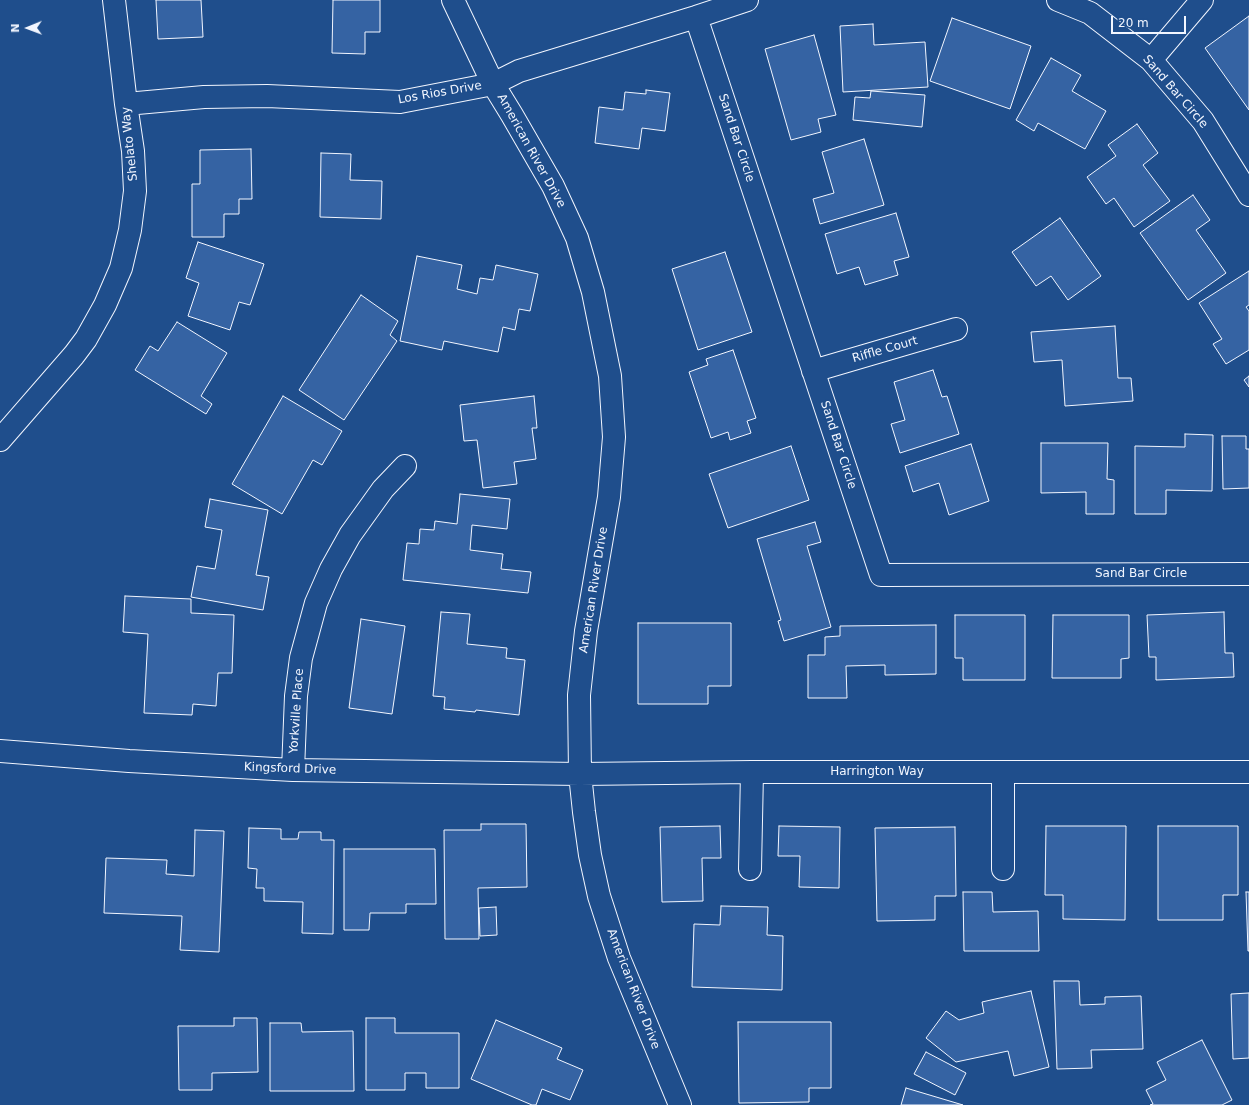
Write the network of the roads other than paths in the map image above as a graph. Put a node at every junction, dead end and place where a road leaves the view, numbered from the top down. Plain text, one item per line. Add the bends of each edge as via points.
1 (114, 0) edge
2 (453, 0) edge
3 (747, 0) edge
4 (1058, 0) edge
5 (1202, 0) edge
6 (696, 18) junction
7 (1151, 60) junction
8 (492, 84) junction
9 (126, 104) junction
10 (1249, 195) edge
11 (956, 329) dead end
12 (814, 371) junction
13 (0, 440) edge
14 (405, 466) dead end
15 (1249, 574) edge
16 (0, 751) edge
17 (293, 770) junction
18 (752, 772) junction
19 (1249, 772) edge
20 (1003, 773) junction
21 (580, 774) junction
22 (750, 869) dead end
23 (1003, 869) dead end
24 (680, 1105) edge

1 - 9 street, Shelato Way
2 - 8 street, American River Drive
3 - 6 street
4 - 7 street, Sand Bar Circle via 1090,13
5 - 7 street
6 - 8 street, Los Rios Drive via 519,71
6 - 12 street, Sand Bar Circle
7 - 10 street, Sand Bar Circle via 1203,121
8 - 9 street, Los Rios Drive via 400,102 268,96 204,97
8 - 21 street, American River Drive via 553,186 577,238 593,292 610,376 614,437 609,497 586,631 580,688
9 - 13 street, Shelato Way via 133,152 134,191 130,230 121,268 106,305 86,339
11 - 12 street, Riffle Court
12 - 15 street, Sand Bar Circle via 881,575
14 - 17 street, Yorkville Place via 383,489 350,535 316,603 301,658 296,696
16 - 17 street, Kingsford Drive
17 - 21 street, Kingsford Drive
18 - 20 street, Harrington Way
18 - 21 street, Harrington Way
18 - 22 street
19 - 20 street, Harrington Way
20 - 23 street
21 - 24 street, American River Drive via 590,855 600,896 619,958

